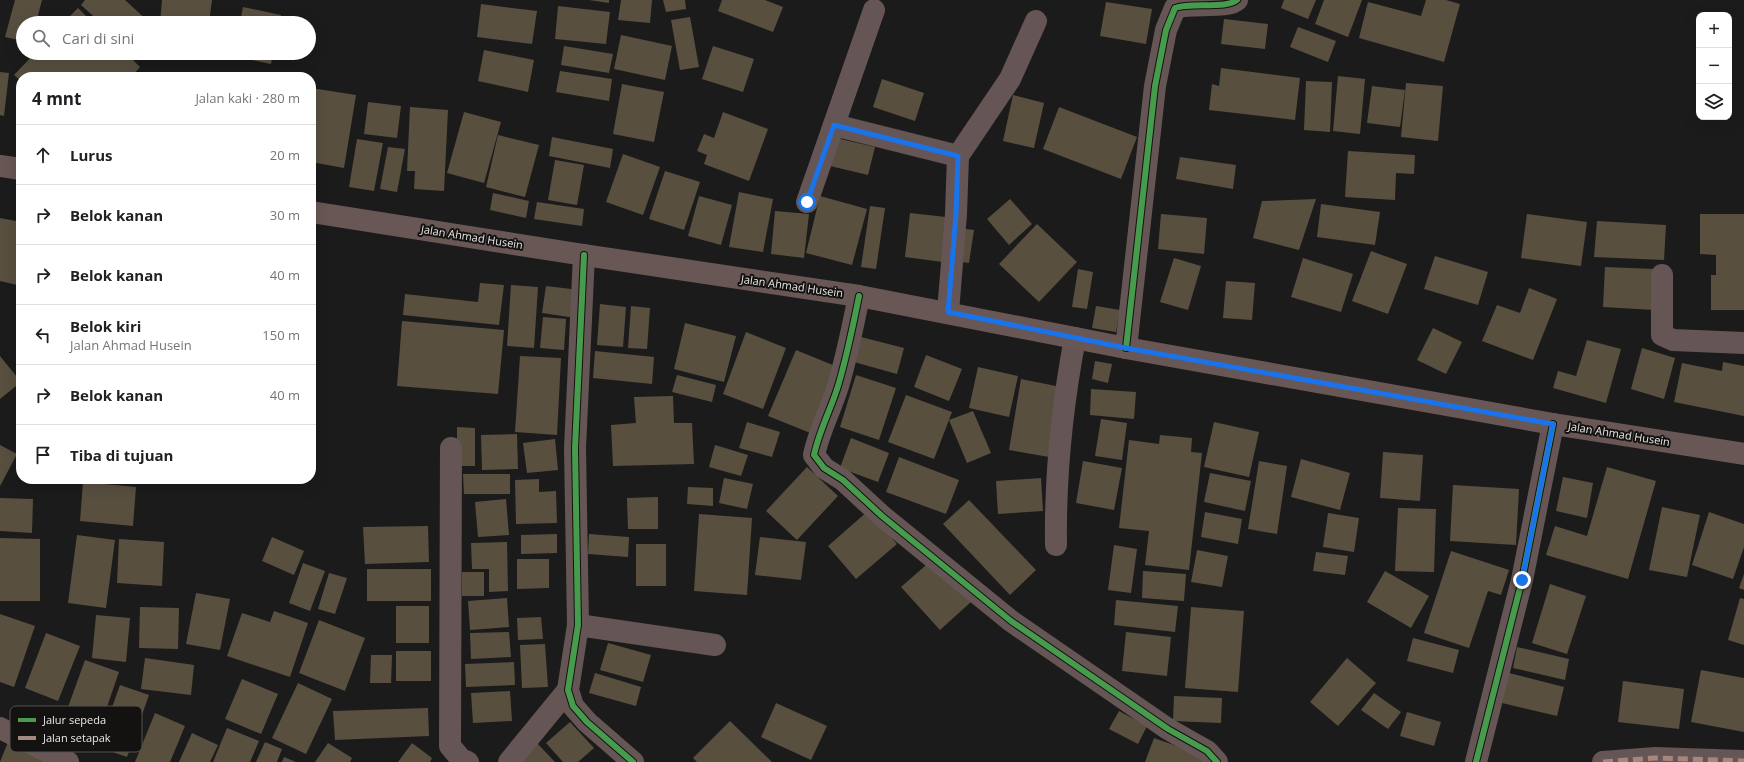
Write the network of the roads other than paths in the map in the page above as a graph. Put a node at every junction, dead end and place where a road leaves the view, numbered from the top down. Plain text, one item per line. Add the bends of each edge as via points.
1 (1237, 0) edge
2 (874, 10) dead end
3 (1036, 21) dead end
4 (834, 125) junction
5 (958, 156) junction
6 (0, 166) edge
7 (16, 168) edge
8 (807, 202) dead end
9 (316, 213) edge
10 (584, 255) junction
11 (1662, 274) dead end
12 (859, 296) junction
13 (948, 312) junction
14 (1075, 338) junction
15 (1744, 343) edge
16 (1126, 348) junction
17 (1553, 424) junction
18 (451, 448) dead end
19 (1744, 454) edge
20 (1056, 545) dead end
21 (578, 625) junction
22 (715, 645) dead end
23 (568, 690) junction
24 (0, 728) edge
25 (10, 733) edge
26 (48, 752) edge
27 (1744, 761) edge
28 (68, 762) edge
29 (468, 762) edge
30 (509, 762) edge
31 (633, 762) edge
32 (1217, 762) edge
33 (1476, 762) edge
34 (1603, 762) edge

1 - 16 street via 1234,3 1175,8 1166,30 1154,86
2 - 4 street
3 - 5 street via 1010,79
4 - 5 street
4 - 8 street
5 - 13 street
6 - 7 main road
9 - 10 main road, Jalan Ahmad Husein
10 - 12 main road, Jalan Ahmad Husein
10 - 21 street via 575,448
11 - 15 street via 1662,335 1673,340
12 - 13 main road, Jalan Ahmad Husein
12 - 32 street via 838,386 818,436 814,455 824,468 843,480 882,516 1011,621 1168,729 1207,751
13 - 14 main road, Jalan Ahmad Husein
14 - 16 main road, Jalan Ahmad Husein
14 - 20 street via 1058,456
16 - 17 main road, Jalan Ahmad Husein
17 - 19 main road, Jalan Ahmad Husein
17 - 33 street via 1522,580
18 - 29 street via 450,746 461,759
21 - 22 street
21 - 23 street
23 - 30 street
23 - 31 street via 573,706 587,722
24 - 25 main road
26 - 28 main road
27 - 34 street via 1655,758

